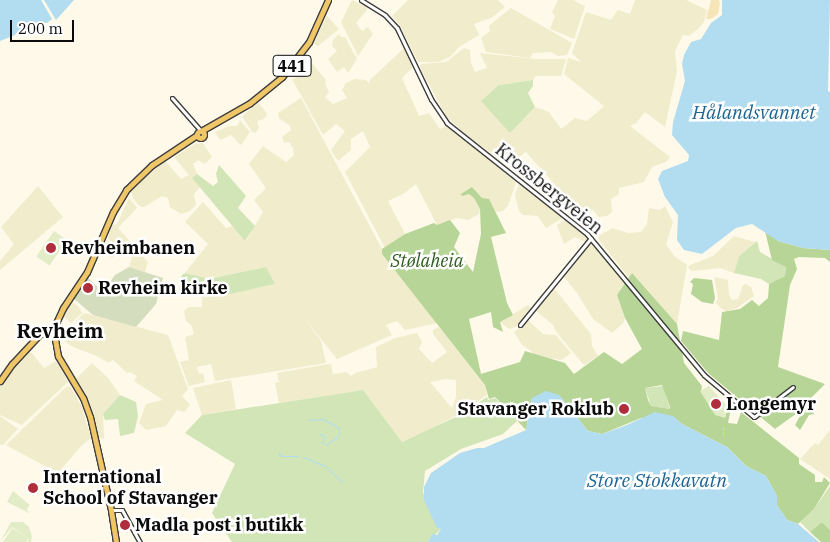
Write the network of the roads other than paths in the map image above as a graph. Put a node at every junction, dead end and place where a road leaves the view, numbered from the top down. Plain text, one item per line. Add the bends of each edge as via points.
1 (328, 0) edge
2 (361, 0) edge
3 (172, 98) dead end
4 (200, 134) junction
5 (591, 238) junction
6 (520, 325) dead end
7 (55, 331) junction
8 (0, 381) edge
9 (793, 387) dead end
10 (111, 512) junction
11 (116, 539) edge
12 (140, 542) edge

1 - 4 main road, 441 via 315,32 293,65 266,92
2 - 5 street, Krossbergveien via 385,15 397,28 431,99 447,123
3 - 4 street
4 - 7 main road, 441 via 144,171 122,196 86,275 60,314
5 - 6 street
5 - 9 street, Krossbergveien via 704,375 754,417
7 - 8 main road via 42,332
7 - 10 main road via 58,356 83,398
10 - 11 main road
10 - 12 street via 122,510

